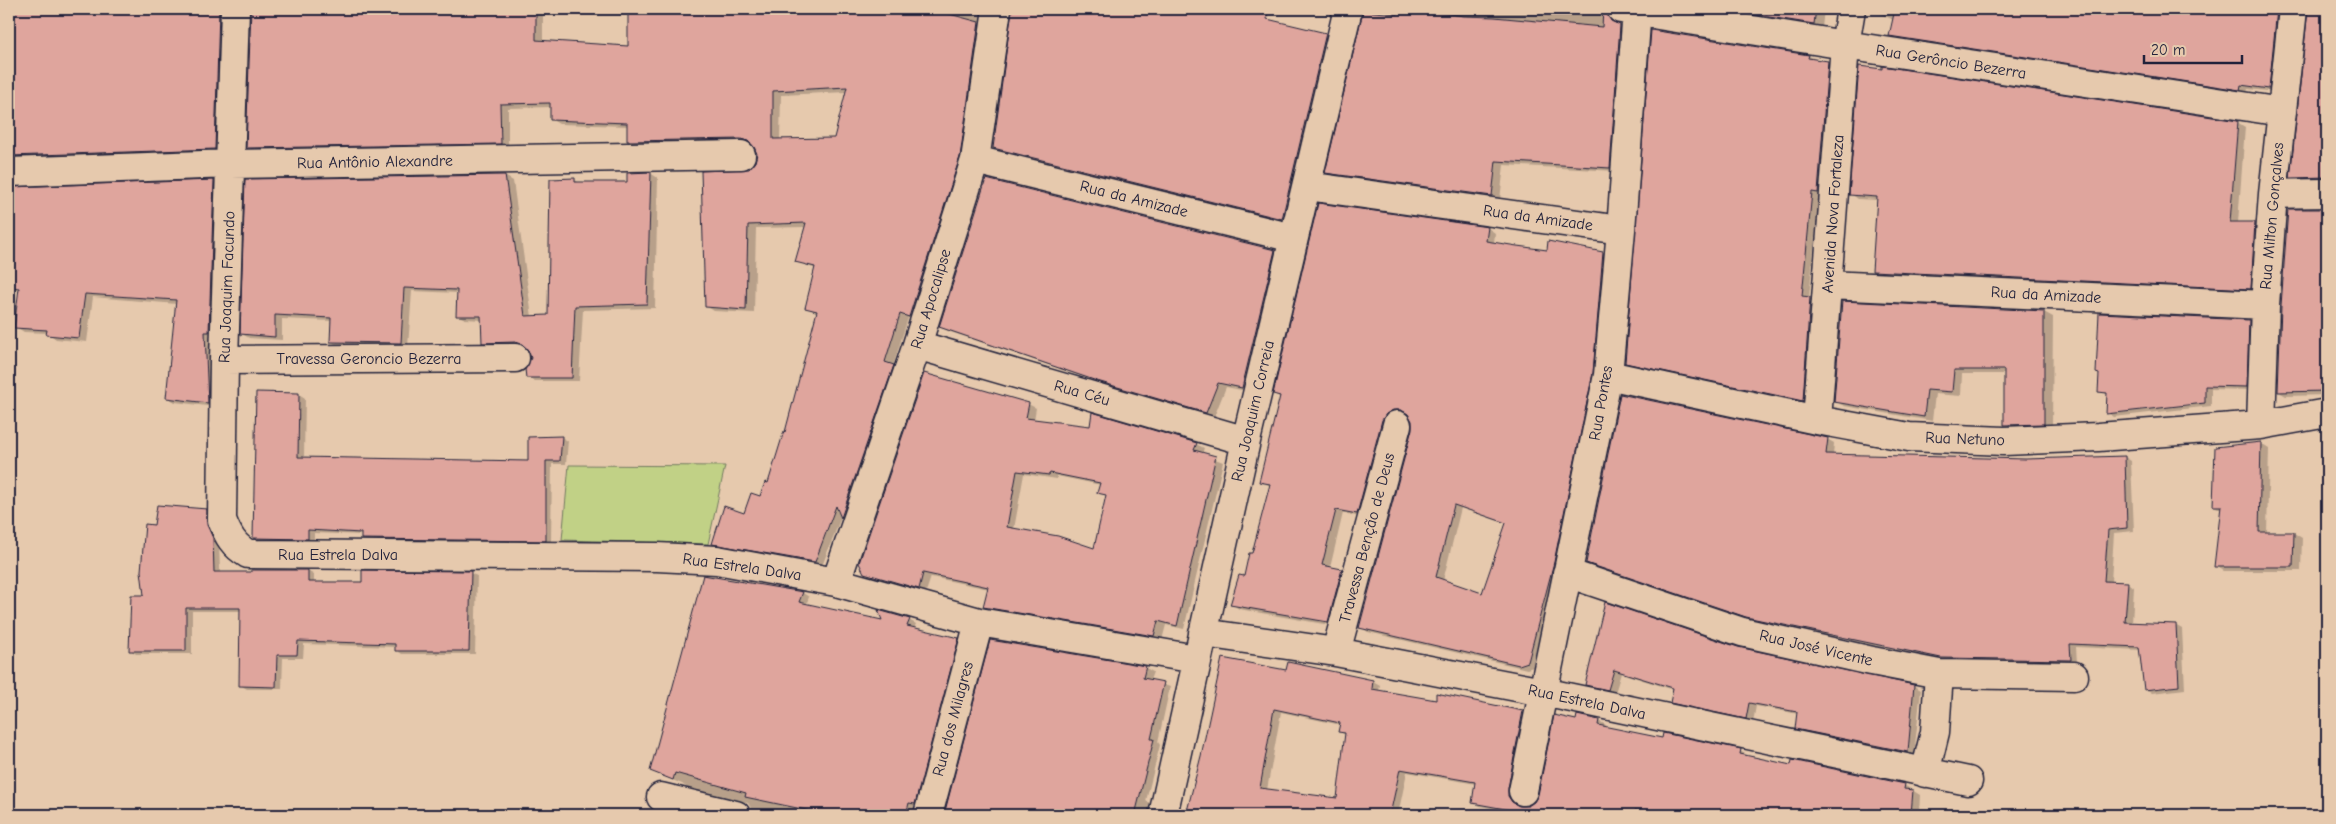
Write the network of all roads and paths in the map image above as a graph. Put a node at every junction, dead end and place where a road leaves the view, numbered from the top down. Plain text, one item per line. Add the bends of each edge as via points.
1 (235, 9) edge
2 (996, 9) edge
3 (1348, 9) edge
4 (1631, 9) edge
5 (1852, 9) edge
6 (2293, 9) edge
7 (1844, 45) junction
8 (2282, 112) junction
9 (741, 155) dead end
10 (975, 160) junction
11 (231, 164) junction
12 (9, 172) edge
13 (1307, 186) junction
14 (2327, 193) edge
15 (2273, 194) junction
16 (1621, 230) junction
17 (1293, 238) junction
18 (1828, 285) junction
19 (2265, 304) junction
20 (917, 345) junction
21 (514, 358) dead end
22 (224, 360) junction
23 (1608, 375) junction
24 (2327, 413) edge
25 (1817, 420) junction
26 (2261, 424) junction
27 (1397, 425) dead end
28 (1246, 441) junction
29 (248, 554) joint
30 (1567, 573) junction
31 (836, 582) junction
32 (979, 622) junction
33 (1203, 633) junction
34 (1336, 652) junction
35 (1196, 659) junction
36 (1939, 674) junction
37 (2074, 676) dead end
38 (1543, 692) junction
39 (1925, 772) junction
40 (1968, 781) dead end
41 (1523, 791) dead end
42 (661, 797) dead end
43 (736, 815) edge
44 (928, 815) edge
45 (1163, 815) edge

1 - 11 street, Rua Joaquim Facundo
2 - 10 street, Rua Apocalipse
3 - 13 street, Rua Joaquim Correia
4 - 7 street, Rua Gerôncio Bezerra
4 - 16 street, Rua Pontes
5 - 7 street, Avenida Nova Fortaleza
6 - 8 street, Rua Milton Gonçalves
7 - 8 street, Rua Gerôncio Bezerra
7 - 18 street, Avenida Nova Fortaleza
8 - 15 street, Rua Milton Gonçalves
9 - 11 street, Rua Antônio Alexandre
10 - 17 street, Rua da Amizade
10 - 20 street, Rua Apocalipse
11 - 12 street, Rua Antônio Alexandre
11 - 22 street, Rua Joaquim Facundo
13 - 16 street, Rua da Amizade
13 - 17 street, Rua Joaquim Correia
14 - 15 street
15 - 19 street, Rua Milton Gonçalves
16 - 23 street, Rua Pontes
17 - 28 street, Rua Joaquim Correia
18 - 19 street, Rua da Amizade
18 - 25 street, Avenida Nova Fortaleza
19 - 26 street, Rua Milton Gonçalves
20 - 28 street, Rua Céu
20 - 31 street, Rua Apocalipse
21 - 22 street, Travessa Geroncio Bezerra
22 - 29 street, Rua Joaquim Facundo via 222,520 237,547
23 - 25 street, Rua Netuno
23 - 30 street, Rua Pontes
24 - 26 street, Rua Netuno
25 - 26 street, Rua Netuno via 1909,436 2004,441
27 - 34 street, Travessa Benção de Deus
28 - 33 street, Rua Joaquim Correia
29 - 31 street, Rua Estrela Dalva via 657,557 717,560
30 - 36 street, Rua José Vicente via 1742,632
30 - 38 street, Rua Pontes
31 - 32 street, Rua Estrela Dalva
32 - 35 street, Rua Estrela Dalva
32 - 44 street, Rua dos Milagres
33 - 34 street, Rua Estrela Dalva
33 - 35 street, Rua Joaquim Correia
34 - 38 street, Rua Estrela Dalva
35 - 45 street, Rua Joaquim Correia
36 - 37 street, Rua José Vicente
36 - 39 street via 1935,732
38 - 39 street, Rua Estrela Dalva
38 - 41 street, Rua Pontes
39 - 40 street, Rua Estrela Dalva
42 - 43 street

